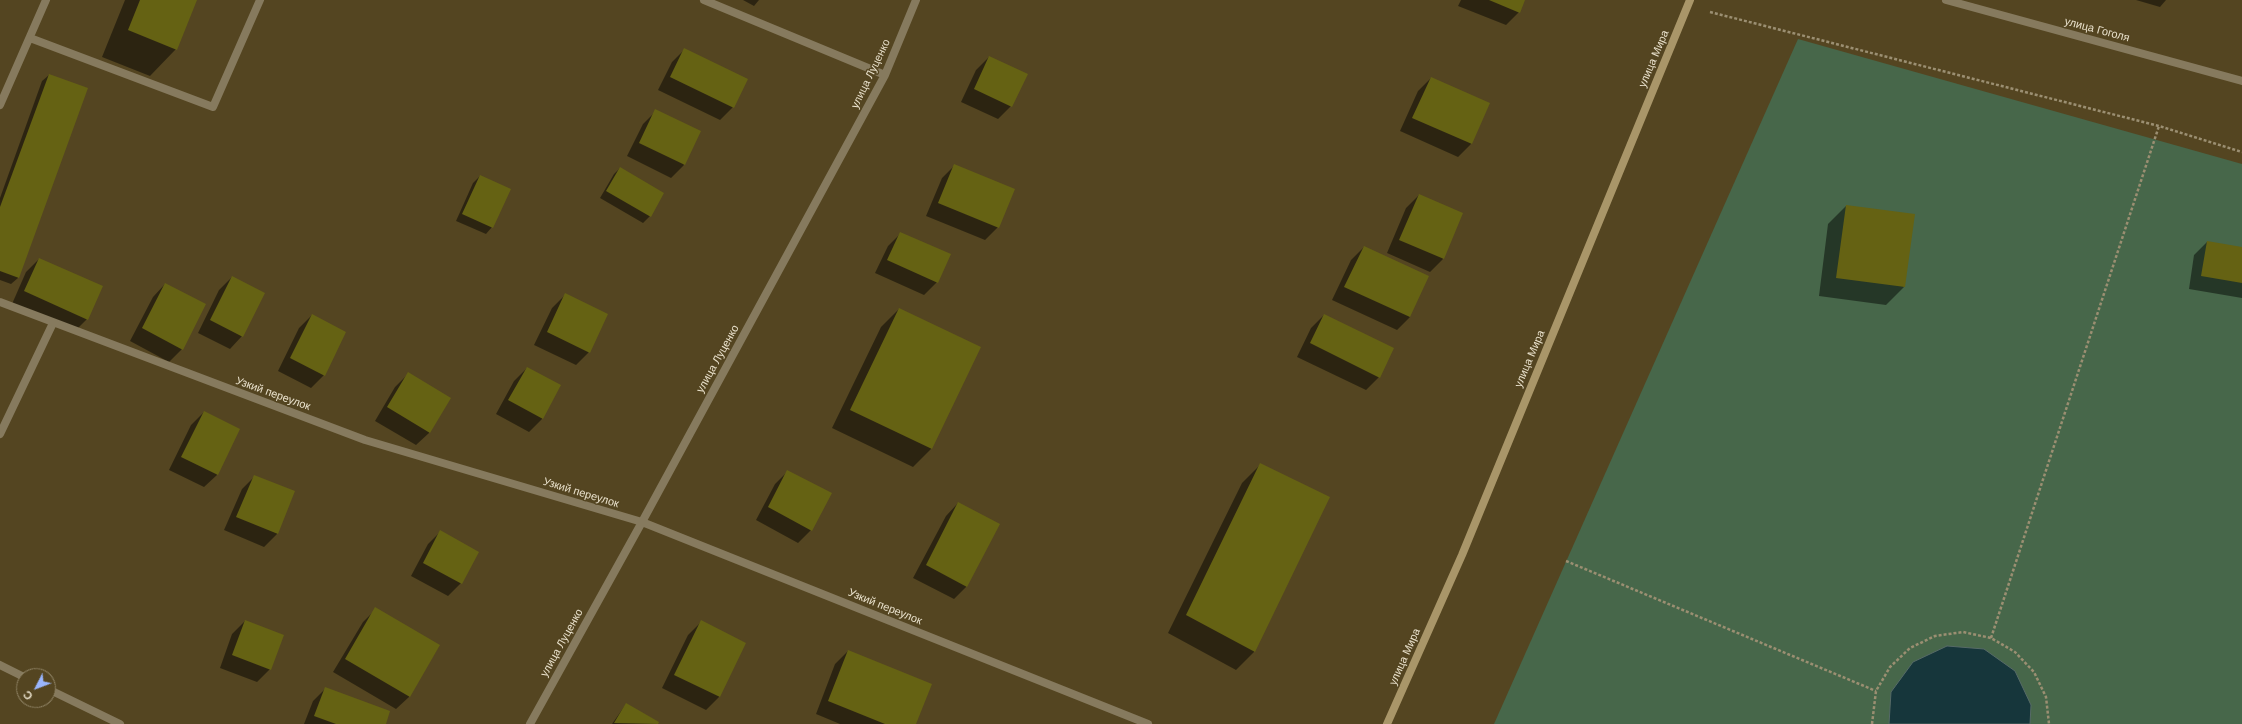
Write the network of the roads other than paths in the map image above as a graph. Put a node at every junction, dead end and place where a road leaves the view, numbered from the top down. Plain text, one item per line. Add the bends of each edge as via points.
1 (46, 0) edge
2 (260, 0) edge
3 (704, 0) edge
4 (916, 0) edge
5 (1946, 0) edge
6 (1689, 3) edge
7 (30, 38) junction
8 (885, 75) junction
9 (2242, 81) edge
10 (0, 105) edge
11 (0, 302) edge
12 (53, 323) junction
13 (0, 434) edge
14 (642, 522) junction
15 (0, 665) edge
16 (16, 673) edge
17 (56, 693) edge
18 (120, 724) edge
19 (530, 724) edge
20 (1148, 724) edge
21 (1387, 724) edge

1 - 7 street
2 - 7 street via 213,107
3 - 8 street
4 - 8 street, улица Луценко
5 - 9 street, улица Гоголя
6 - 21 main road, улица Мира via 1462,555
7 - 10 street
8 - 14 street, улица Луценко
11 - 12 street, Узкий переулок
12 - 13 street
12 - 14 street, Узкий переулок via 365,440
14 - 19 street, улица Луценко
14 - 20 street, Узкий переулок
15 - 16 street
17 - 18 street

